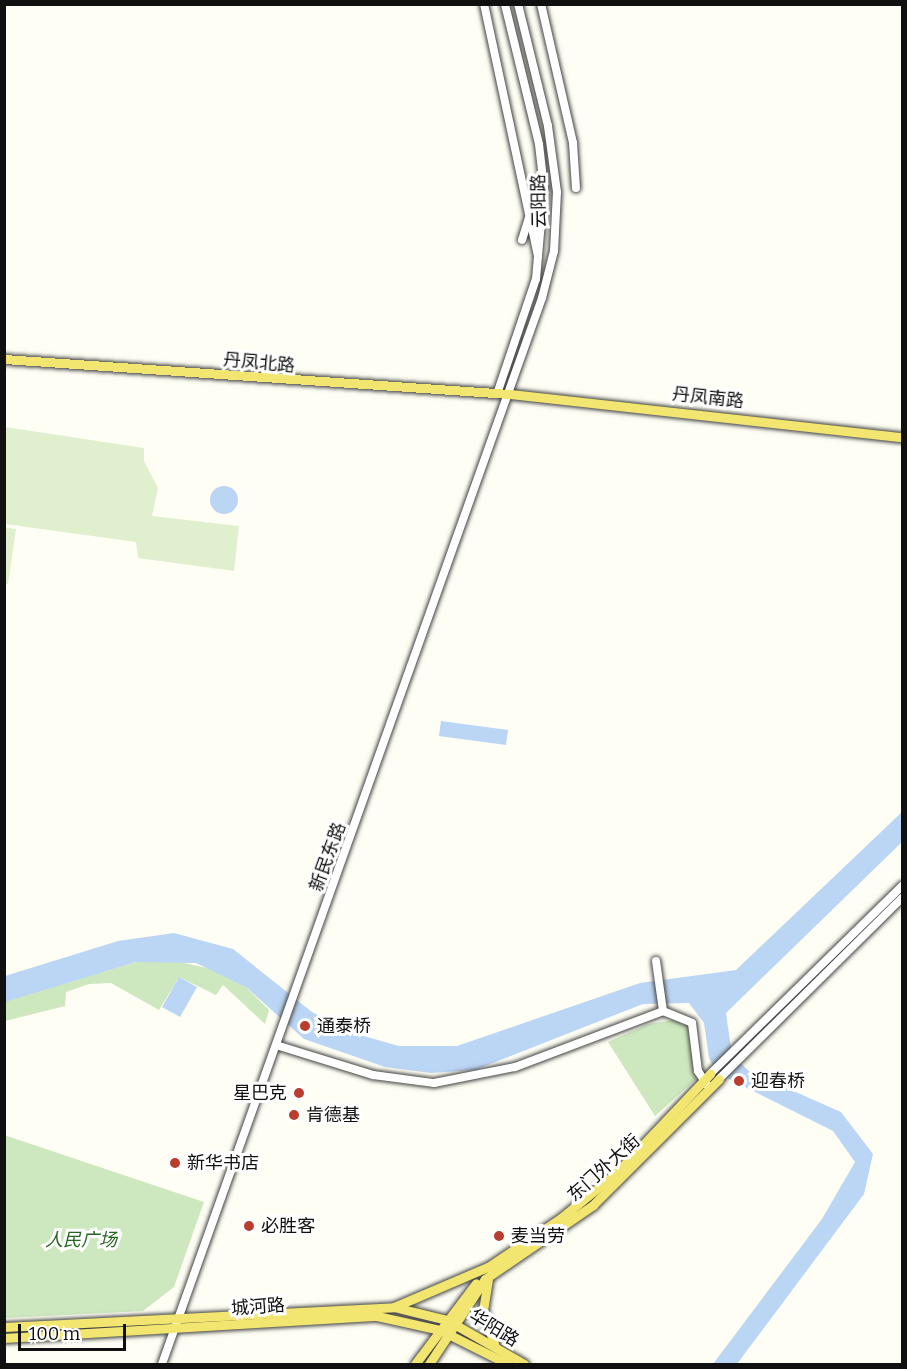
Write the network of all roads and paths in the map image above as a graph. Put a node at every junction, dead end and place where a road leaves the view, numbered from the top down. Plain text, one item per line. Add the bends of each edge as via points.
1 (484, 4) edge
2 (505, 4) edge
3 (518, 4) edge
4 (541, 4) edge
5 (542, 175) junction
6 (576, 188) dead end
7 (527, 213) junction
8 (522, 240) dead end
9 (539, 258) junction
10 (4, 359) edge
11 (497, 394) junction
12 (510, 394) junction
13 (903, 437) edge
14 (903, 886) edge
15 (903, 898) edge
16 (656, 961) dead end
17 (663, 1009) junction
18 (276, 1045) junction
19 (710, 1080) junction
20 (488, 1272) junction
21 (471, 1275) joint
22 (394, 1307) junction
23 (180, 1317) junction
24 (447, 1320) junction
25 (457, 1324) junction
26 (4, 1327) edge
27 (174, 1330) junction
28 (440, 1330) junction
29 (451, 1335) junction
30 (4, 1338) edge
31 (496, 1348) junction
32 (162, 1365) edge
33 (415, 1365) edge
34 (429, 1365) edge
35 (508, 1365) edge
36 (524, 1365) edge

1 - 7 street via 515,131
2 - 5 street, 云阳路
3 - 12 street, 云阳路 via 548,126 557,212 542,298
4 - 6 street via 573,143
5 - 7 street
5 - 9 street, 云阳路
7 - 8 street
7 - 9 street
9 - 11 street, 云阳路
10 - 11 main road, 丹凤北路
11 - 12 main road, 丹凤北路
12 - 13 main road, 丹凤南路
12 - 18 street, 新民东路
14 - 19 street via 738,1047
15 - 19 street via 745,1053
16 - 17 street
17 - 18 street via 515,1067 434,1083 373,1075
17 - 19 street via 692,1023
18 - 23 street, 新民东路
19 - 20 main road, 东门外大街 via 593,1205
20 - 21 main road, 东门外大街
20 - 24 main road, 东门外大街
20 - 25 main road, 东门外大街
20 - 31 main road via 483,1310
21 - 22 main road, 城河路
22 - 23 main road, 城河路
22 - 24 main road, 城河路
23 - 26 main road, 城河路
23 - 27 street, 新民东路
24 - 25 main road, 华阳路
24 - 28 main road, 东门外大街
25 - 29 main road, 东门外大街
25 - 31 main road, 华阳路
27 - 28 main road, 城河路 via 377,1316
27 - 30 main road, 城河路
27 - 32 street, 新民东路
28 - 29 main road, 华阳路
28 - 33 main road, 东门外大街
29 - 34 main road, 东门外大街
29 - 35 main road, 华阳路
31 - 36 main road, 华阳路

